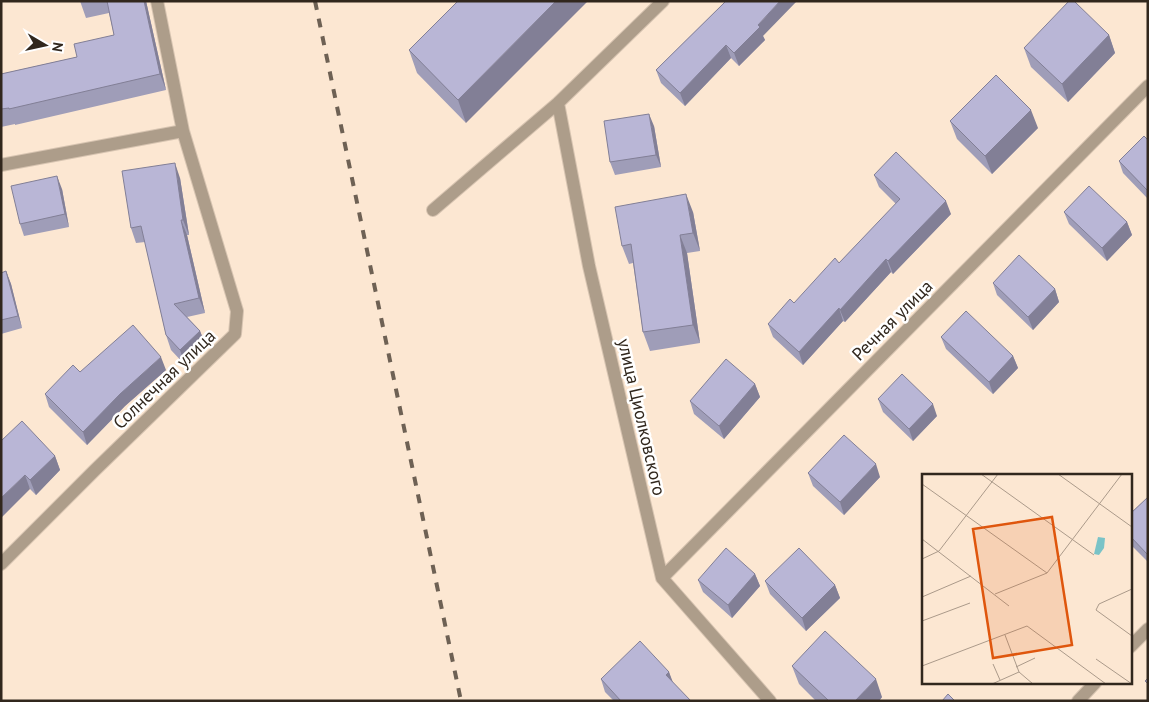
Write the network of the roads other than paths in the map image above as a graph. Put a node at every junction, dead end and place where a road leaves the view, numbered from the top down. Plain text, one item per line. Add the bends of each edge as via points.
1 (158, 1) edge
2 (663, 1) edge
3 (1148, 86) edge
4 (558, 103) junction
5 (183, 131) junction
6 (1, 165) edge
7 (433, 210) dead end
8 (1, 564) edge
9 (662, 578) junction
10 (1148, 629) edge
11 (1132, 645) edge
12 (1094, 684) edge
13 (770, 701) edge
14 (1078, 701) edge

1 - 5 street, Солнечная улица
2 - 4 street
3 - 9 street, Речная улица
4 - 7 street
4 - 9 street, улица Циолковского via 589,266
5 - 6 street
5 - 8 street, Солнечная улица via 236,311 236,334
9 - 13 street, улица Циолковского
10 - 11 street
12 - 14 street

